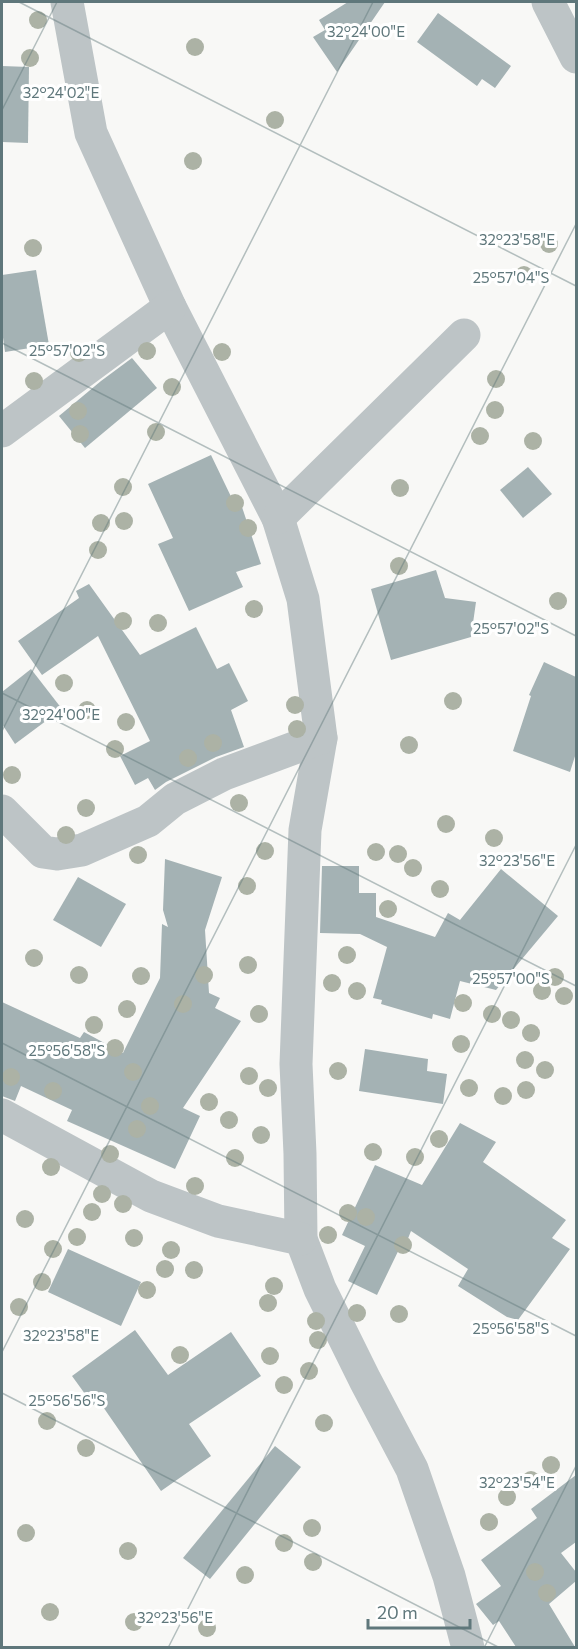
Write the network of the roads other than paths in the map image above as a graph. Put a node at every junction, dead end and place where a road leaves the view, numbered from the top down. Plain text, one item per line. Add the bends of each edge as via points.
1 (67, 2) edge
2 (548, 2) edge
3 (576, 57) edge
4 (170, 307) junction
5 (464, 335) dead end
6 (2, 431) edge
7 (278, 518) junction
8 (321, 738) junction
9 (2, 811) edge
10 (2, 1115) edge
11 (301, 1239) junction
12 (468, 1647) edge

1 - 4 street via 90,133
2 - 3 street
4 - 6 street
4 - 7 street
5 - 7 street
7 - 8 street via 303,599
8 - 9 street via 224,774 175,799 148,821 82,850 43,852
8 - 11 street via 305,830 296,1064
10 - 11 street via 151,1196 218,1221
11 - 12 street via 320,1289 412,1469 449,1576

